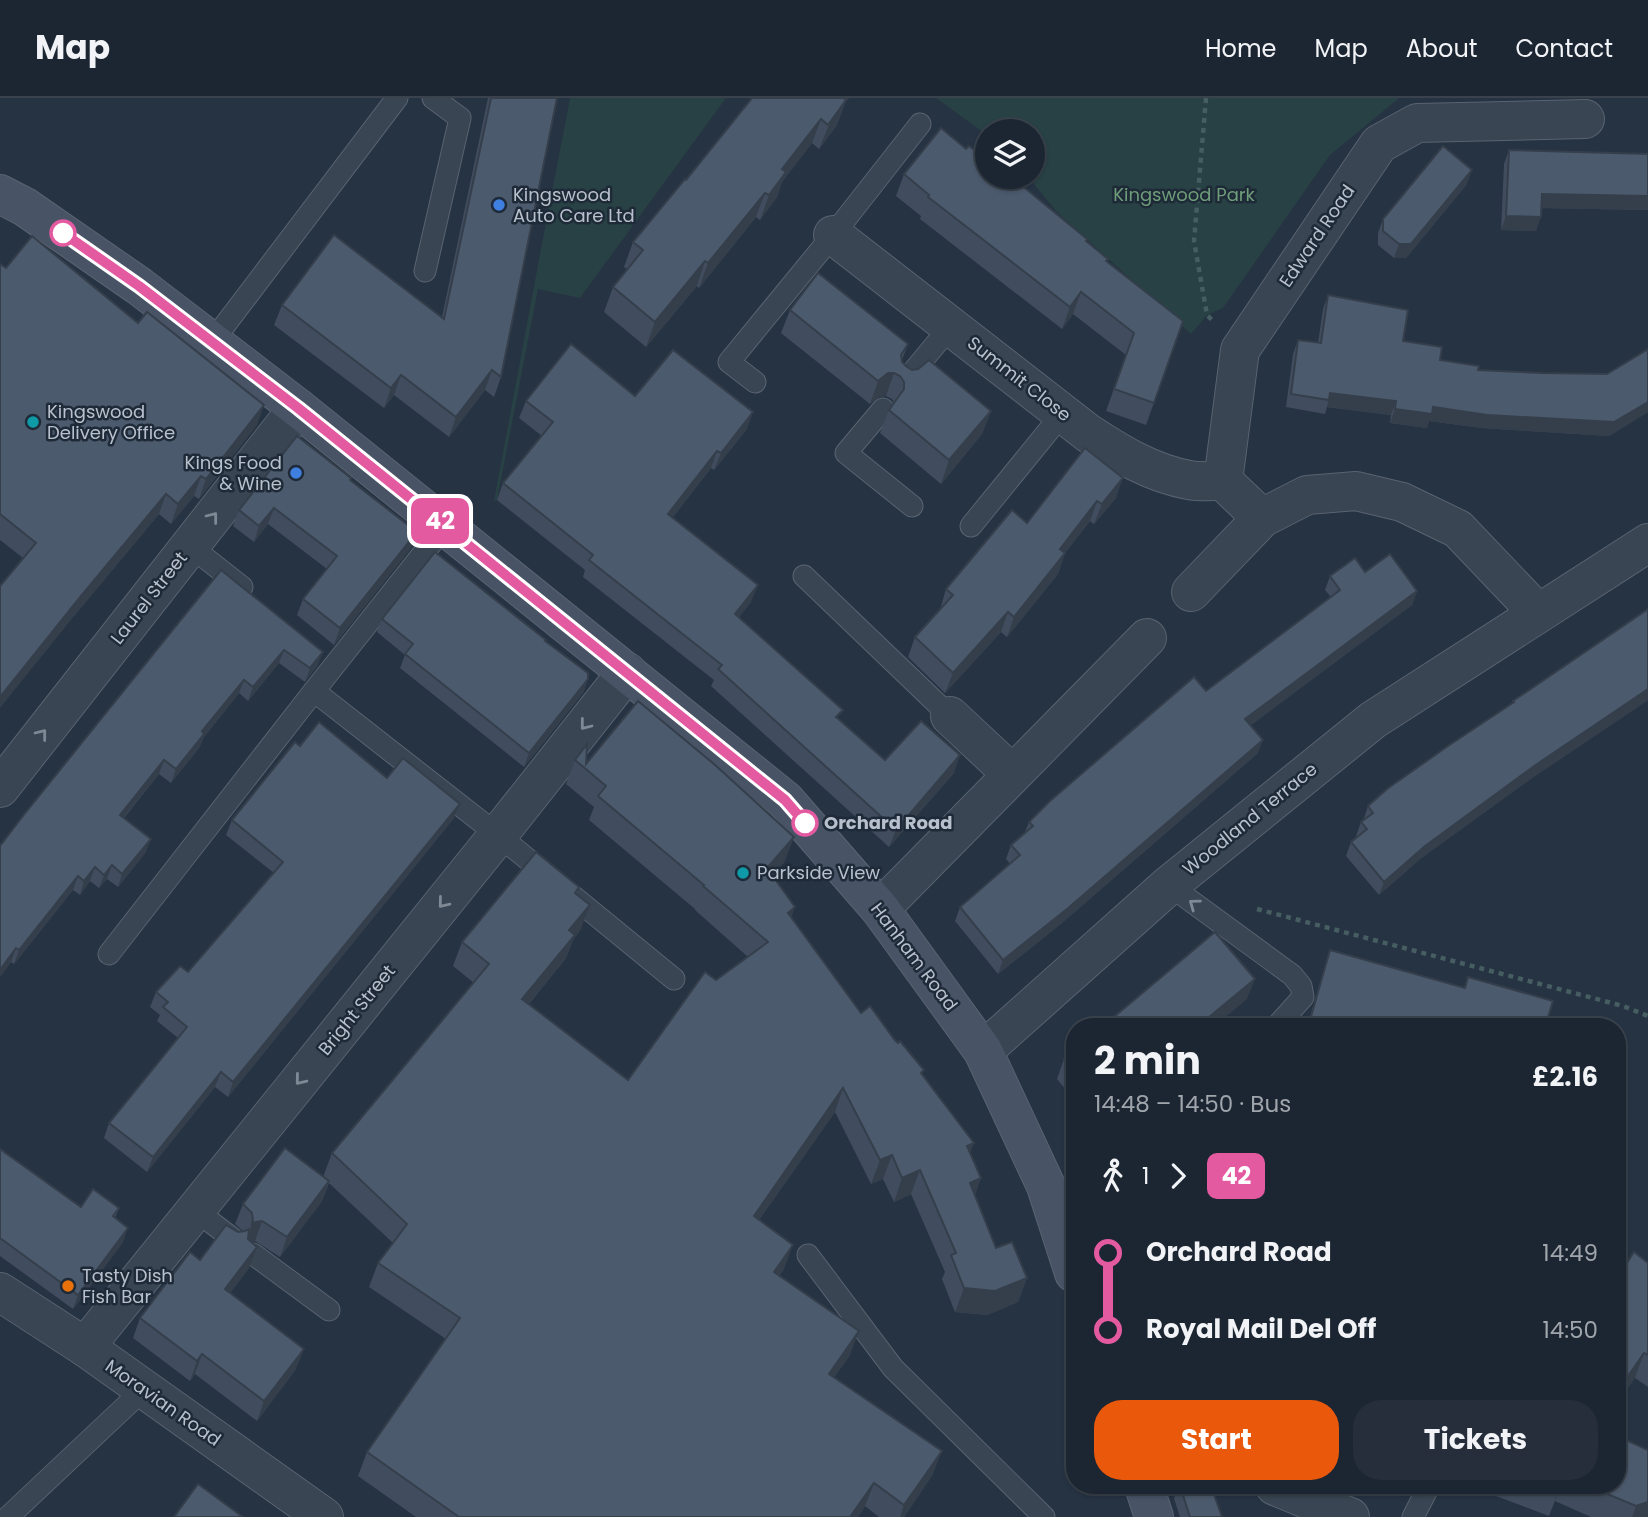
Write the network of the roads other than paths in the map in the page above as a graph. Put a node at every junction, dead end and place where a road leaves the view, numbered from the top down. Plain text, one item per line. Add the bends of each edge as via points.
1 (397, 98) edge
2 (433, 98) edge
3 (1585, 119) dead end
4 (920, 124) dead end
5 (0, 194) edge
6 (833, 235) junction
7 (425, 271) dead end
8 (951, 326) junction
9 (212, 342) junction
10 (906, 380) edge
11 (755, 382) dead end
12 (298, 408) junction
13 (883, 409) edge
14 (1063, 413) junction
15 (1223, 481) junction
16 (912, 506) dead end
17 (1262, 518) junction
18 (445, 526) junction
19 (971, 526) dead end
20 (1648, 543) edge
21 (190, 546) junction
22 (804, 576) dead end
23 (1191, 592) dead end
24 (253, 596) edge
25 (1538, 613) junction
26 (1147, 638) dead end
27 (627, 672) junction
28 (314, 691) junction
29 (950, 716) joint
30 (1012, 774) junction
31 (0, 788) edge
32 (498, 835) junction
33 (1169, 885) junction
34 (880, 909) junction
35 (109, 954) dead end
36 (674, 979) dead end
37 (1284, 1018) edge
38 (983, 1051) junction
39 (1064, 1200) edge
40 (195, 1210) junction
41 (233, 1239) edge
42 (253, 1254) edge
43 (808, 1255) dead end
44 (0, 1292) edge
45 (329, 1310) dead end
46 (85, 1346) junction
47 (144, 1389) junction
48 (1147, 1494) edge
49 (1294, 1494) edge
50 (1425, 1494) edge
51 (8, 1517) edge
52 (324, 1517) edge
53 (1044, 1517) edge
54 (1154, 1517) edge
55 (1350, 1517) edge
56 (1413, 1517) edge

1 - 9 lane
2 - 7 lane via 460,118
3 - 15 street, Edward Road via 1417,123 1379,144 1240,349
4 - 6 lane
5 - 9 main road, Hanham Road via 74,240
6 - 8 street, Summit Close
6 - 11 lane via 729,362
8 - 10 lane
8 - 14 street, Summit Close
9 - 12 main road, Hanham Road
12 - 18 main road, Hanham Road
21 -> 12 street, Laurel Street
13 - 16 lane via 846,453
14 - 15 street, Summit Close via 1137,464 1192,480
14 - 19 lane
15 - 17 street
17 - 23 street
17 - 25 street via 1307,495 1356,491 1402,502 1458,530
18 - 27 main road, Hanham Road
18 - 28 lane via 331,659
20 - 25 street
21 - 24 lane
31 -> 21 street, Laurel Street
22 - 29 lane
25 - 33 street, Woodland Terrace via 1373,720
26 - 30 street
27 -> 32 street, Bright Street
27 - 34 main road, Hanham Road via 785,800
28 - 32 lane
28 - 35 lane
29 - 30 street
30 - 34 street
32 - 36 lane
32 -> 40 street, Bright Street
37 -> 33 lane via 1303,997 1292,975
33 - 38 street, Woodland Terrace
34 - 38 main road, Hanham Road
38 - 39 main road, Hanham Road via 1046,1186
40 - 41 lane
40 - 46 street, Bright Street
42 - 45 lane
43 - 53 lane via 892,1368
44 - 46 street, Moravian Road
46 - 47 street, Moravian Road
47 - 51 lane
47 - 52 street, Moravian Road
48 - 54 main road
49 - 55 street
50 - 56 lane

